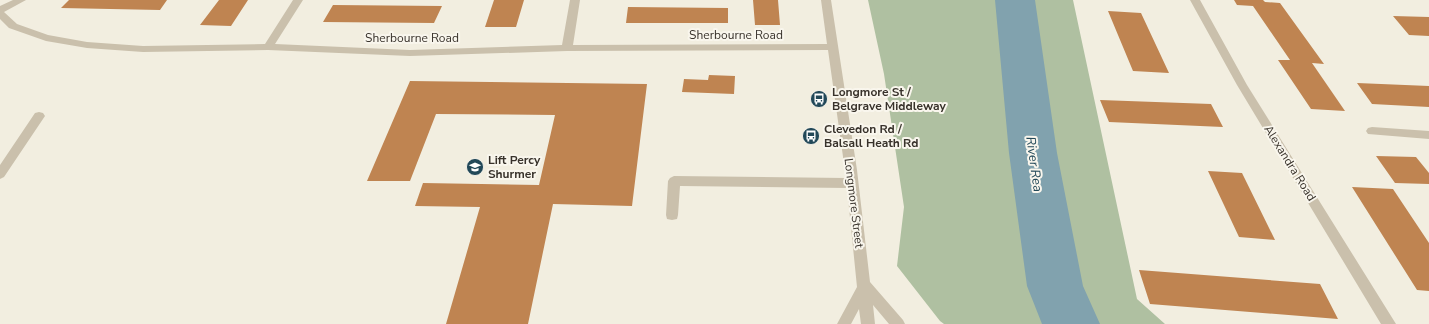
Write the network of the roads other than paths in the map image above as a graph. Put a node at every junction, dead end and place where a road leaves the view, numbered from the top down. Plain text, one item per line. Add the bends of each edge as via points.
1 (21, 0) edge
2 (298, 0) edge
3 (575, 0) edge
4 (826, 0) edge
5 (1195, 0) edge
6 (0, 10) edge
7 (0, 14) edge
8 (268, 47) junction
9 (832, 47) junction
10 (567, 48) junction
11 (39, 116) dead end
12 (1372, 131) dead end
13 (1429, 135) edge
14 (0, 174) edge
15 (852, 183) junction
16 (672, 215) dead end
17 (865, 286) junction
18 (844, 324) edge
19 (868, 324) edge
20 (898, 324) edge
21 (1389, 324) edge

1 - 6 street
2 - 8 street
3 - 10 street
4 - 9 street, Longmore Street
5 - 21 street, Alexandra Road via 1242,85
7 - 8 street, Sherbourne Road via 12,26 46,38 86,46 144,49
8 - 10 street, Sherbourne Road via 410,53
9 - 10 street, Sherbourne Road
9 - 15 street, Longmore Street
11 - 14 street
12 - 13 street
15 - 16 street via 674,181
15 - 17 street, Longmore Street
17 - 18 street
17 - 19 street, Longmore Street
17 - 20 street

